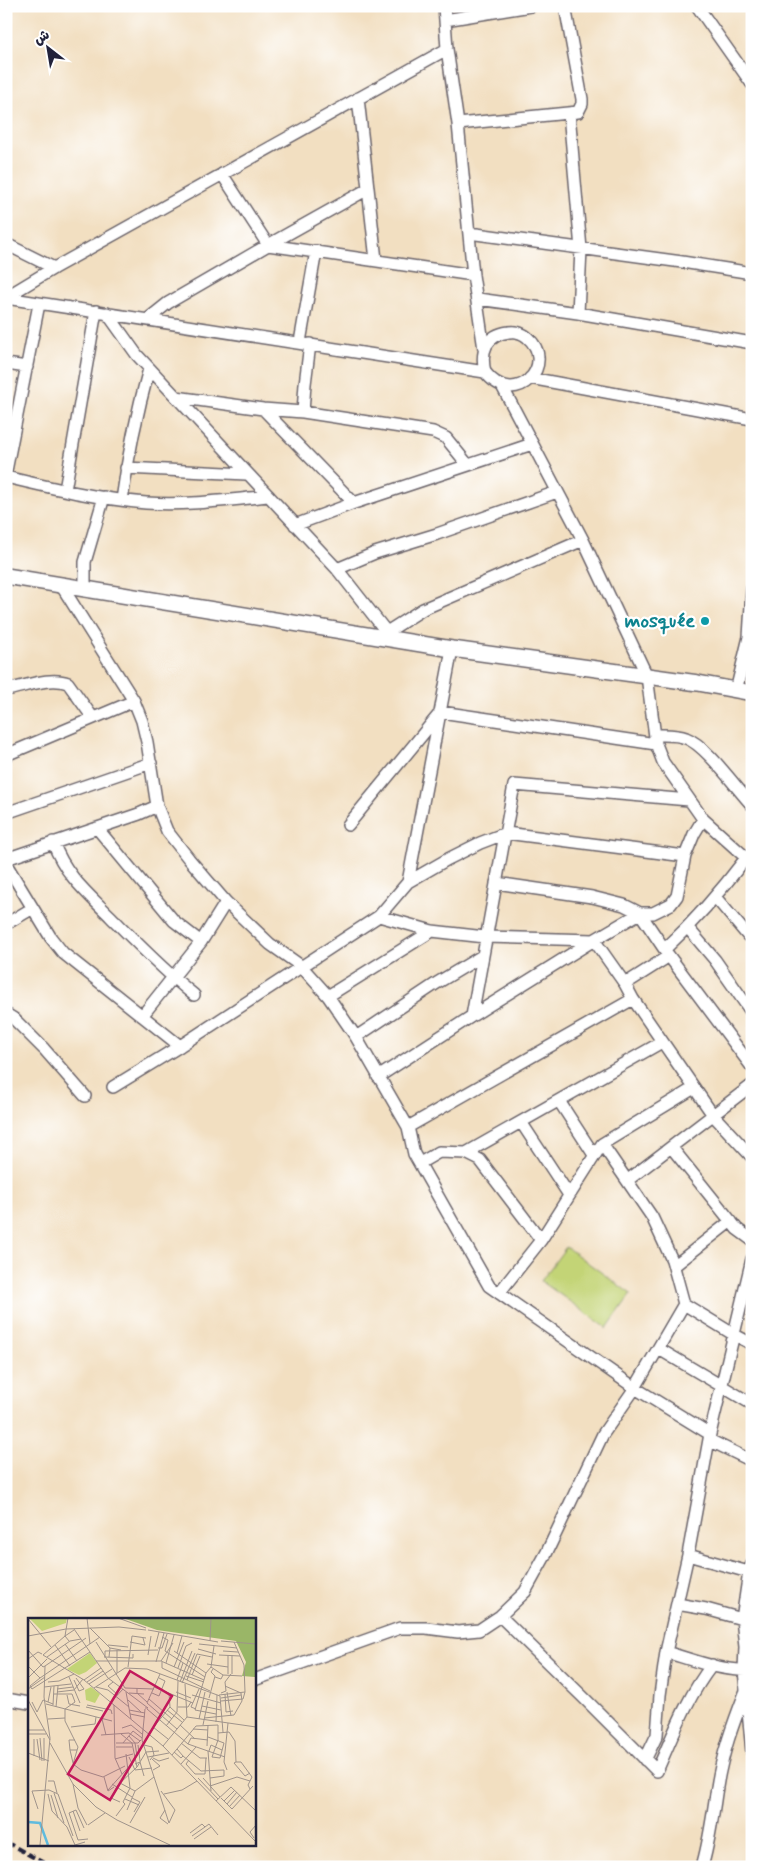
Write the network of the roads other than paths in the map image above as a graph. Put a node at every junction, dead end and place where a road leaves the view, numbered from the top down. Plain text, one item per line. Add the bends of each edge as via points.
1 (444, 6) edge
2 (531, 6) edge
3 (565, 6) edge
4 (697, 6) edge
5 (509, 8) edge
6 (446, 20) junction
7 (447, 49) junction
8 (752, 84) edge
9 (358, 98) junction
10 (569, 113) junction
11 (458, 124) junction
12 (222, 174) junction
13 (368, 189) junction
14 (469, 233) junction
15 (6, 244) edge
16 (268, 245) junction
17 (582, 250) junction
18 (316, 252) junction
19 (376, 260) junction
20 (54, 268) junction
21 (752, 273) edge
22 (473, 275) junction
23 (6, 298) edge
24 (478, 299) junction
25 (39, 304) junction
26 (101, 312) junction
27 (578, 313) junction
28 (148, 319) junction
29 (752, 342) edge
30 (305, 343) junction
31 (484, 349) junction
32 (6, 364) edge
33 (27, 367) junction
34 (149, 369) junction
35 (485, 372) junction
36 (530, 378) junction
37 (502, 386) junction
38 (176, 397) junction
39 (264, 409) junction
40 (303, 412) junction
41 (12, 415) edge
42 (752, 419) edge
43 (532, 444) junction
44 (468, 465) junction
45 (126, 468) junction
46 (6, 471) edge
47 (246, 474) junction
48 (6, 477) edge
49 (65, 490) junction
50 (557, 492) junction
51 (268, 496) junction
52 (104, 497) junction
53 (122, 500) junction
54 (354, 503) junction
55 (295, 525) junction
56 (583, 540) junction
57 (337, 569) junction
58 (6, 576) edge
59 (61, 585) junction
60 (85, 589) junction
61 (752, 589) edge
62 (390, 636) junction
63 (452, 649) junction
64 (648, 676) junction
65 (6, 690) edge
66 (736, 691) junction
67 (752, 693) edge
68 (134, 701) junction
69 (441, 712) junction
70 (93, 718) junction
71 (655, 739) junction
72 (6, 755) edge
73 (151, 763) junction
74 (689, 800) junction
75 (752, 805) edge
76 (158, 806) junction
77 (6, 813) edge
78 (703, 819) junction
79 (348, 824) dead end
80 (97, 828) junction
81 (506, 834) junction
82 (52, 842) junction
83 (685, 856) junction
84 (6, 859) edge
85 (749, 861) edge
86 (6, 864) edge
87 (408, 882) junction
88 (496, 883) junction
89 (716, 898) junction
90 (226, 902) junction
91 (33, 908) junction
92 (640, 914) junction
93 (379, 916) junction
94 (6, 924) edge
95 (688, 928) junction
96 (432, 931) junction
97 (748, 936) dead end
98 (485, 937) junction
99 (594, 940) junction
100 (201, 942) junction
101 (667, 952) junction
102 (482, 956) junction
103 (301, 966) junction
104 (173, 978) junction
105 (625, 984) junction
106 (194, 995) dead end
107 (328, 996) junction
108 (633, 999) junction
109 (748, 1001) edge
110 (752, 1012) edge
111 (6, 1014) edge
112 (142, 1016) junction
113 (472, 1016) junction
114 (356, 1037) junction
115 (662, 1042) junction
116 (180, 1046) junction
117 (752, 1067) edge
118 (378, 1077) junction
119 (752, 1085) edge
120 (112, 1087) dead end
121 (694, 1088) junction
122 (85, 1096) dead end
123 (559, 1101) junction
124 (713, 1114) junction
125 (521, 1122) junction
126 (408, 1127) junction
127 (602, 1144) junction
128 (672, 1148) junction
129 (466, 1153) junction
130 (594, 1155) junction
131 (752, 1157) edge
132 (420, 1163) junction
133 (628, 1180) junction
134 (569, 1195) junction
135 (731, 1221) junction
136 (541, 1240) junction
137 (752, 1240) edge
138 (752, 1259) edge
139 (674, 1266) junction
140 (749, 1289) edge
141 (499, 1293) junction
142 (684, 1304) junction
143 (733, 1334) junction
144 (752, 1344) edge
145 (659, 1349) junction
146 (721, 1386) junction
147 (635, 1388) junction
148 (752, 1404) edge
149 (709, 1437) junction
150 (752, 1461) edge
151 (688, 1555) junction
152 (751, 1570) edge
153 (677, 1604) junction
154 (500, 1616) junction
155 (742, 1619) junction
156 (666, 1652) junction
157 (712, 1665) junction
158 (748, 1670) edge
159 (255, 1680) edge
160 (746, 1691) junction
161 (6, 1699) edge
162 (28, 1703) edge
163 (752, 1752) edge
164 (645, 1760) junction
165 (703, 1863) dead end

1 - 6 street
2 - 5 street
3 - 10 street via 582,104 578,112
4 - 8 street
5 - 6 street
6 - 7 street
7 - 9 street
7 - 11 street
9 - 12 street
9 - 13 street
10 - 11 street
10 - 17 street
11 - 14 street
12 - 16 street
12 - 20 street
13 - 16 street
13 - 19 street
14 - 17 street
14 - 22 street
15 - 20 street
16 - 18 street
16 - 28 street via 168,303
17 - 21 street
17 - 27 street
18 - 19 street
18 - 30 street
19 - 22 street
20 - 23 street
22 - 24 street
23 - 25 street
24 - 27 street
24 - 31 street
25 - 26 street
25 - 33 street
26 - 28 street
26 - 34 street
26 - 49 street
27 - 29 street
28 - 30 street
30 - 35 street
30 - 40 street
31 - 35 street
31 - 36 street via 501,333 524,335 538,353 538,364
32 - 33 street
33 - 41 street
34 - 38 street
34 - 45 street
35 - 37 street
36 - 37 street via 514,387
36 - 42 street
37 - 43 street
38 - 39 street
38 - 47 street
39 - 40 street
39 - 54 street
40 - 44 street via 433,432 446,438
41 - 46 street
43 - 44 street
43 - 50 street
44 - 54 street
45 - 47 street
45 - 53 street
47 - 51 street
48 - 49 street
49 - 52 street
50 - 56 street
50 - 57 street
51 - 53 street via 197,502
51 - 55 street
52 - 53 street
52 - 60 street via 85,562
54 - 55 street
55 - 57 street
56 - 62 street via 423,609
56 - 64 street
57 - 62 street
58 - 59 main road
59 - 60 main road
59 - 68 street
60 - 62 main road
61 - 66 street via 749,638
62 - 63 main road
63 - 64 main road
63 - 69 street
64 - 66 main road
64 - 71 street
65 - 70 street via 64,681
66 - 67 main road
68 - 70 street
68 - 73 street
69 - 71 street
69 - 79 street
69 - 87 street
70 - 72 street
71 - 74 street via 663,762
71 - 75 street via 678,736 693,741
73 - 76 street
73 - 77 street
74 - 78 street
74 - 81 street via 514,785
76 - 80 street
76 - 90 street via 175,843
78 - 83 street
78 - 85 street
80 - 82 street
80 - 100 street via 174,921
81 - 83 street
81 - 87 street via 480,843
81 - 88 street
82 - 84 street
82 - 104 street via 70,875
83 - 92 street via 677,896 671,904 653,913
85 - 89 street
86 - 91 street
87 - 93 street
88 - 92 street via 592,897 624,905
88 - 98 street
89 - 95 street
89 - 97 street
90 - 100 street
90 - 103 street via 270,944
91 - 94 street
91 - 112 street via 63,953
92 - 99 street
92 - 101 street
93 - 96 street
93 - 103 street
95 - 101 street
95 - 109 street
96 - 98 street
96 - 107 street
98 - 99 street
98 - 102 street
99 - 105 street
99 - 113 street
100 - 104 street
101 - 105 street
101 - 117 street
102 - 113 street
102 - 114 street
103 - 107 street
103 - 116 street
104 - 106 street
104 - 112 street
105 - 108 street
107 - 114 street
108 - 115 street
108 - 126 street
109 - 110 street
111 - 122 street via 44,1049
112 - 116 street
113 - 118 street
114 - 118 street
115 - 121 street
115 - 123 street
116 - 120 street
118 - 126 street
119 - 124 street
121 - 124 street
121 - 127 street
123 - 125 street
123 - 130 street
124 - 128 street
124 - 131 street
125 - 129 street
125 - 134 street
126 - 132 street via 414,1154
127 - 130 street
127 - 133 street
128 - 133 street
128 - 135 street
129 - 132 street via 438,1152
129 - 136 street via 480,1160
130 - 134 street
132 - 141 street via 489,1286
133 - 139 street via 652,1217
134 - 136 street
135 - 137 street
135 - 139 street
136 - 141 street
138 - 140 street
139 - 142 street
140 - 143 street
141 - 147 street
142 - 143 street
142 - 145 street
143 - 144 street
143 - 146 street
145 - 146 street
145 - 147 street
146 - 148 street
146 - 149 street
147 - 149 street
147 - 154 street via 603,1434 525,1592
149 - 150 street
149 - 151 street
151 - 152 street
151 - 153 street
152 - 155 street
153 - 155 street
153 - 156 street
154 - 159 street via 479,1630 400,1628
154 - 164 street
155 - 158 street
156 - 157 street
156 - 164 street via 657,1735
157 - 158 street
157 - 164 street via 688,1702 657,1772
158 - 160 street
160 - 163 street
160 - 165 street via 722,1766
161 - 162 street

